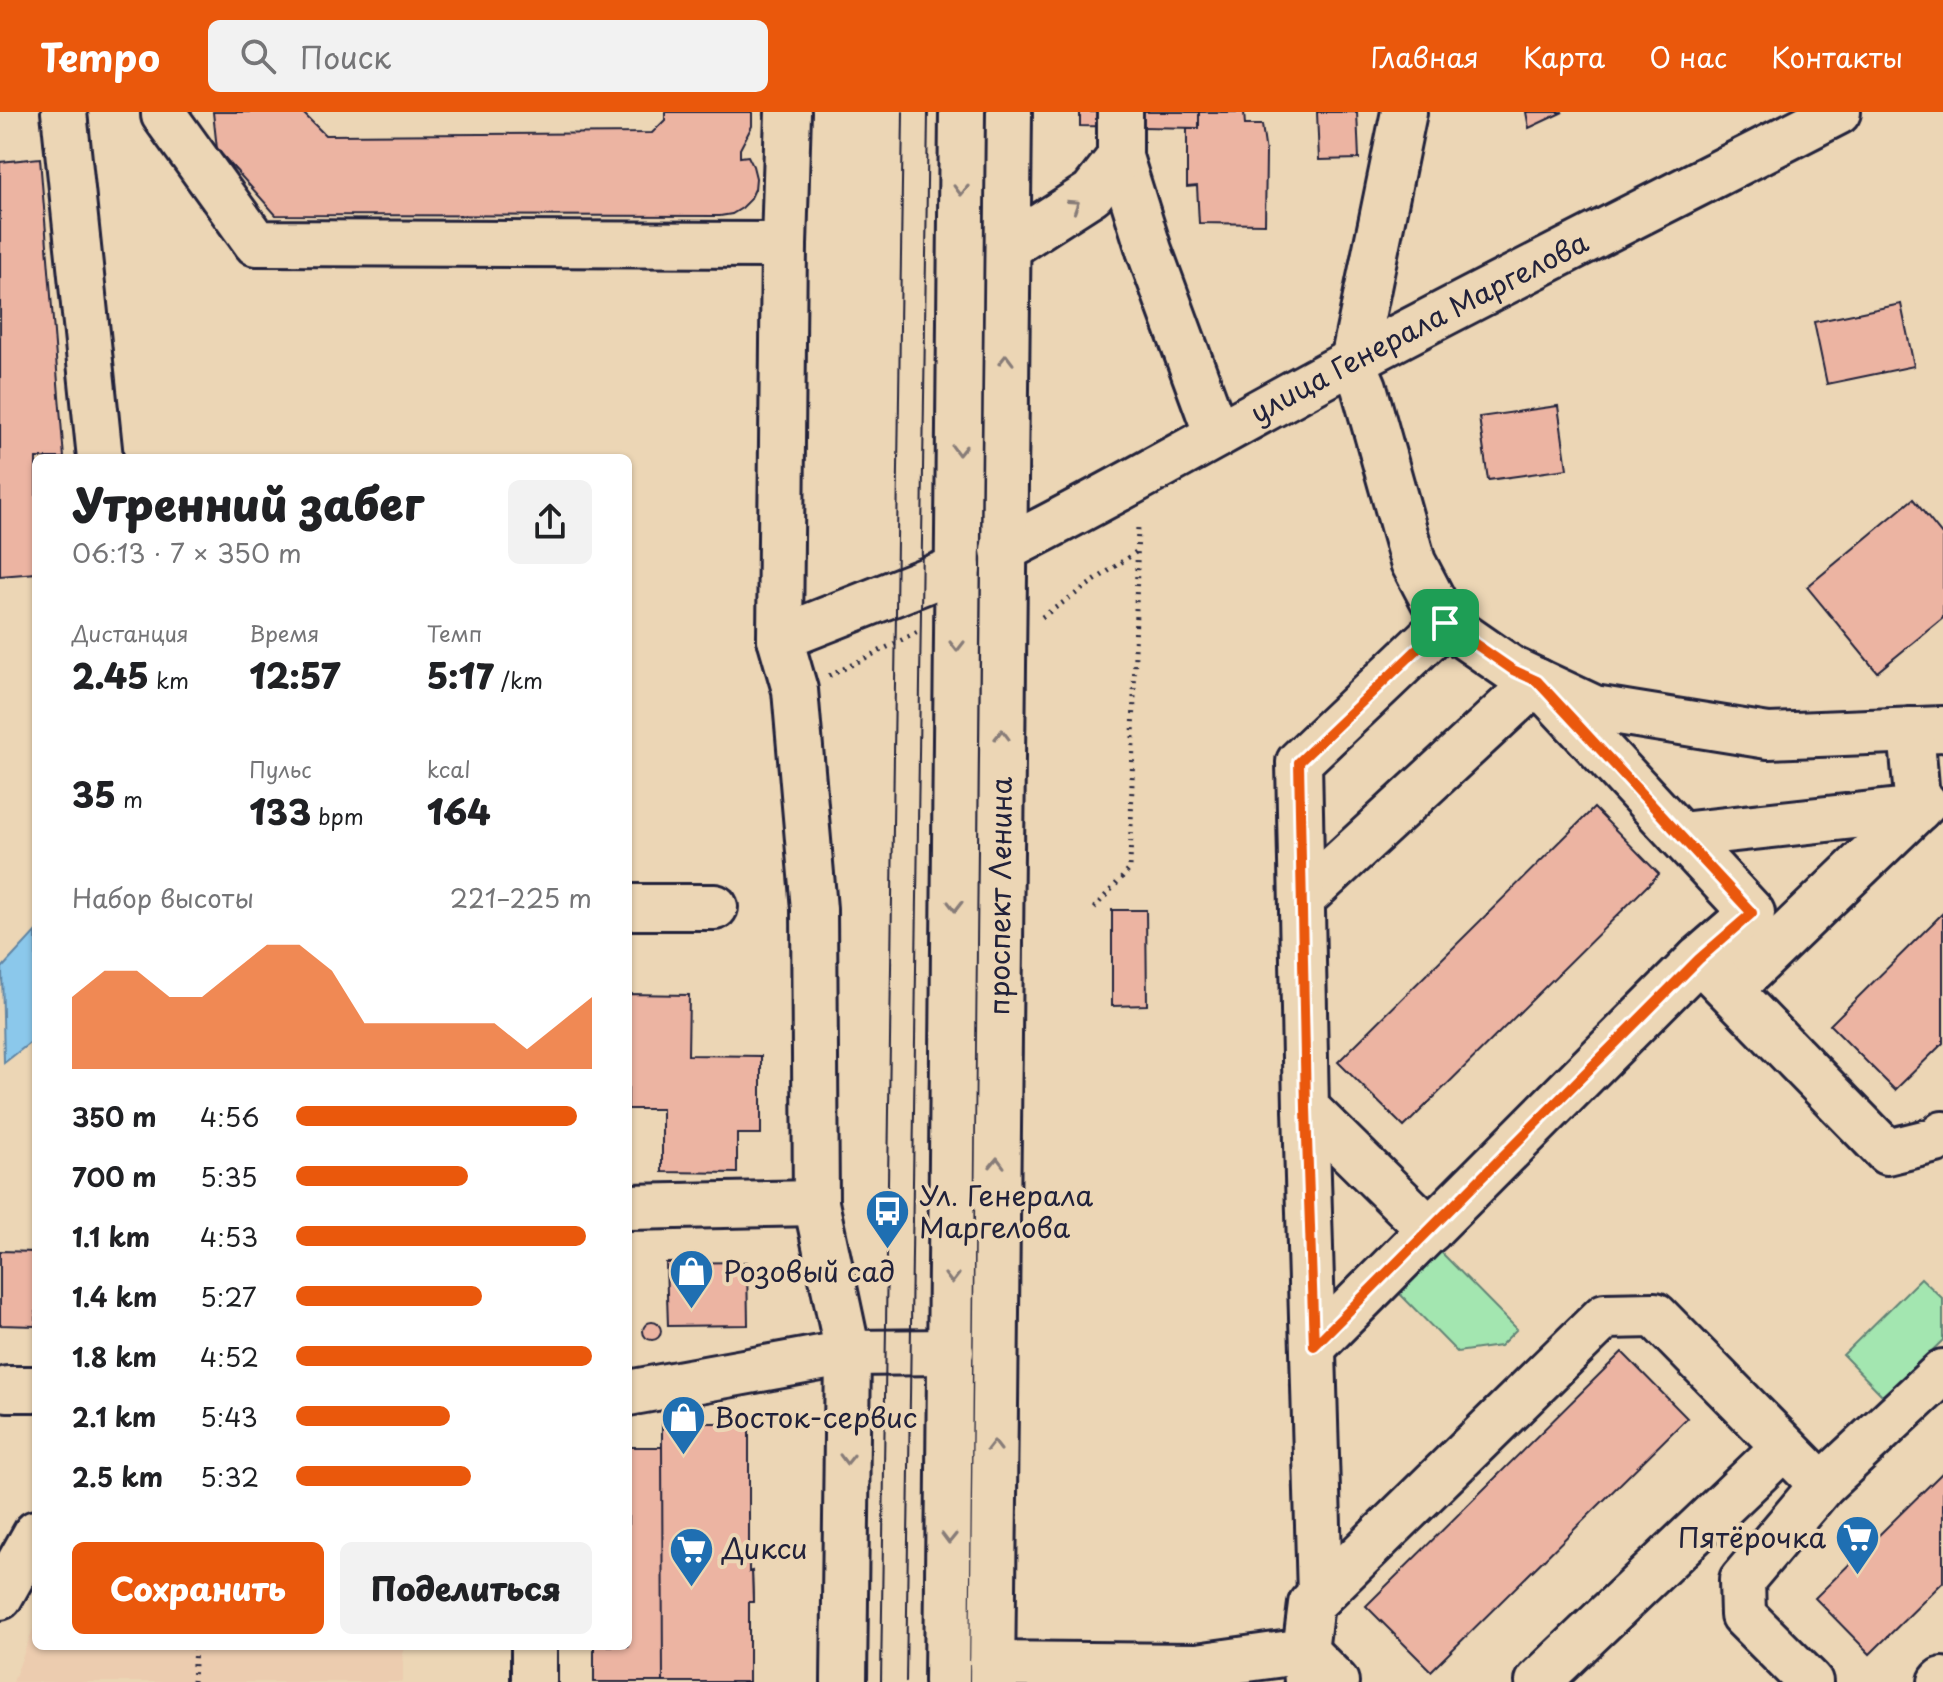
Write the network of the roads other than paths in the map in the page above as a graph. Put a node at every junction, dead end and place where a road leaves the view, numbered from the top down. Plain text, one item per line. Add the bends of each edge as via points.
1 (64, 112) edge
2 (164, 112) edge
3 (788, 112) edge
4 (962, 112) edge
5 (1009, 112) edge
6 (1120, 112) edge
7 (1404, 112) edge
8 (1838, 112) edge
9 (1120, 157) junction
10 (784, 245) junction
11 (1008, 247) junction
12 (1353, 361) junction
13 (1217, 435) junction
14 (100, 454) edge
15 (1003, 550) junction
16 (958, 568) junction
17 (1445, 623) junction
18 (780, 638) junction
19 (1537, 681) junction
20 (1927, 730) edge
21 (1930, 798) edge
22 (1680, 835) junction
23 (1302, 899) junction
24 (632, 907) edge
25 (715, 907) dead end
26 (1699, 959) junction
27 (1730, 990) junction
28 (1306, 1108) junction
29 (1943, 1134) edge
30 (816, 1203) junction
31 (632, 1207) edge
32 (1430, 1230) junction
33 (1314, 1346) junction
34 (951, 1352) junction
35 (848, 1353) junction
36 (995, 1353) junction
37 (1943, 1372) edge
38 (632, 1392) edge
39 (1784, 1447) junction
40 (1822, 1485) junction
41 (32, 1540) edge
42 (1320, 1595) junction
43 (0, 1597) edge
44 (534, 1650) edge
45 (1306, 1666) edge
46 (992, 1673) edge
47 (534, 1682) edge
48 (844, 1682) edge
49 (947, 1682) edge
50 (1336, 1682) edge
51 (1538, 1682) edge
52 (1810, 1682) edge

1 - 14 main road
2 - 10 main road via 256,243
3 - 10 main road
4 -> 16 main road, проспект Ленина
5 - 11 main road, проспект Ленина
6 - 9 main road
7 - 12 main road
8 - 12 main road, улица Генерала Маргелова
11 -> 9 main road via 1092,193
9 - 13 main road
10 - 18 main road
15 -> 11 main road, проспект Ленина
12 - 13 main road, улица Генерала Маргелова
12 - 17 main road via 1413,562
13 - 15 main road, улица Генерала Маргелова
15 - 16 main road, улица Генерала Маргелова
36 -> 15 main road, проспект Ленина
16 - 18 main road, улица Генерала Маргелова
16 -> 34 main road, проспект Ленина
17 - 19 main road
17 - 23 main road via 1299,762
18 - 30 main road via 795,690 814,909
19 - 20 main road via 1594,708 1768,736
19 - 22 main road
19 - 23 main road
20 - 21 main road
21 - 22 main road
21 - 27 main road
22 - 26 main road via 1752,913
23 - 28 main road
24 - 25 main road
26 - 27 main road
26 - 32 main road
27 - 29 main road via 1887,1152
28 - 32 main road
28 - 33 main road
30 - 31 main road
30 - 35 main road
32 - 33 main road
33 - 42 main road
34 - 35 main road
34 - 36 main road
34 -> 49 main road, проспект Ленина
35 - 38 main road
35 -> 48 main road
46 -> 36 main road, проспект Ленина
37 - 40 main road
39 - 40 main road
39 - 42 main road via 1655,1315 1605,1316
39 - 51 main road
40 - 52 main road via 1742,1580 1743,1615
41 - 43 main road
42 - 45 main road via 1311,1604
44 - 47 main road
45 - 46 main road
45 - 50 main road

